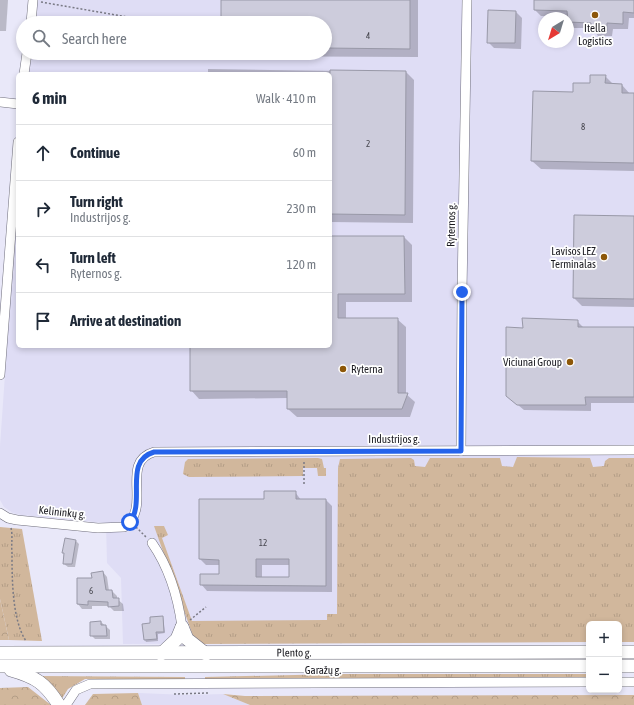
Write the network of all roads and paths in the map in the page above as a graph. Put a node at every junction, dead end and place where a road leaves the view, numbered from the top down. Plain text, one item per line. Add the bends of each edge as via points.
1 (33, 0) edge
2 (467, 0) edge
3 (32, 16) edge
4 (123, 16) edge
5 (26, 60) edge
6 (24, 72) edge
7 (0, 102) edge
8 (16, 104) edge
9 (16, 168) edge
10 (0, 375) edge
11 (634, 450) edge
12 (461, 451) junction
13 (304, 452) junction
14 (304, 484) dead end
15 (4, 516) edge
16 (127, 524) junction
17 (152, 543) joint
18 (206, 607) dead end
19 (182, 627) junction
20 (586, 652) edge
21 (622, 652) edge
22 (634, 652) edge
23 (0, 653) edge
24 (33, 653) junction
25 (161, 654) junction
26 (206, 654) junction
27 (0, 666) edge
28 (586, 666) edge
29 (622, 666) edge
30 (634, 666) edge
31 (586, 682) edge
32 (622, 682) edge
33 (634, 682) edge
34 (59, 705) edge
35 (66, 705) edge

1 - 3 street
1 - 4 path
2 - 12 street, Ryternos g.
5 - 6 street
7 - 8 street
9 - 10 street
11 - 12 street, Industrijos g.
12 - 13 street, Industrijos g.
13 - 14 path
13 - 16 street, Industrijos g. via 154,452 143,456 138,464 137,507
15 - 16 street, Kelininkų g. via 98,528
15 - 24 path via 12,533 14,590 20,632
16 - 17 path
17 - 19 street via 170,574 180,608
18 - 19 path
19 - 25 highway via 177,640
19 - 26 highway via 187,639
20 - 26 highway, Plento g.
21 - 22 highway
23 - 24 highway, Plento g.
24 - 25 highway, Plento g.
25 - 26 highway, Plento g.
27 - 28 highway, Plento g.
27 - 34 highway via 38,679
29 - 30 highway
31 - 35 street, Garažų g. via 90,684 76,690
32 - 33 street

